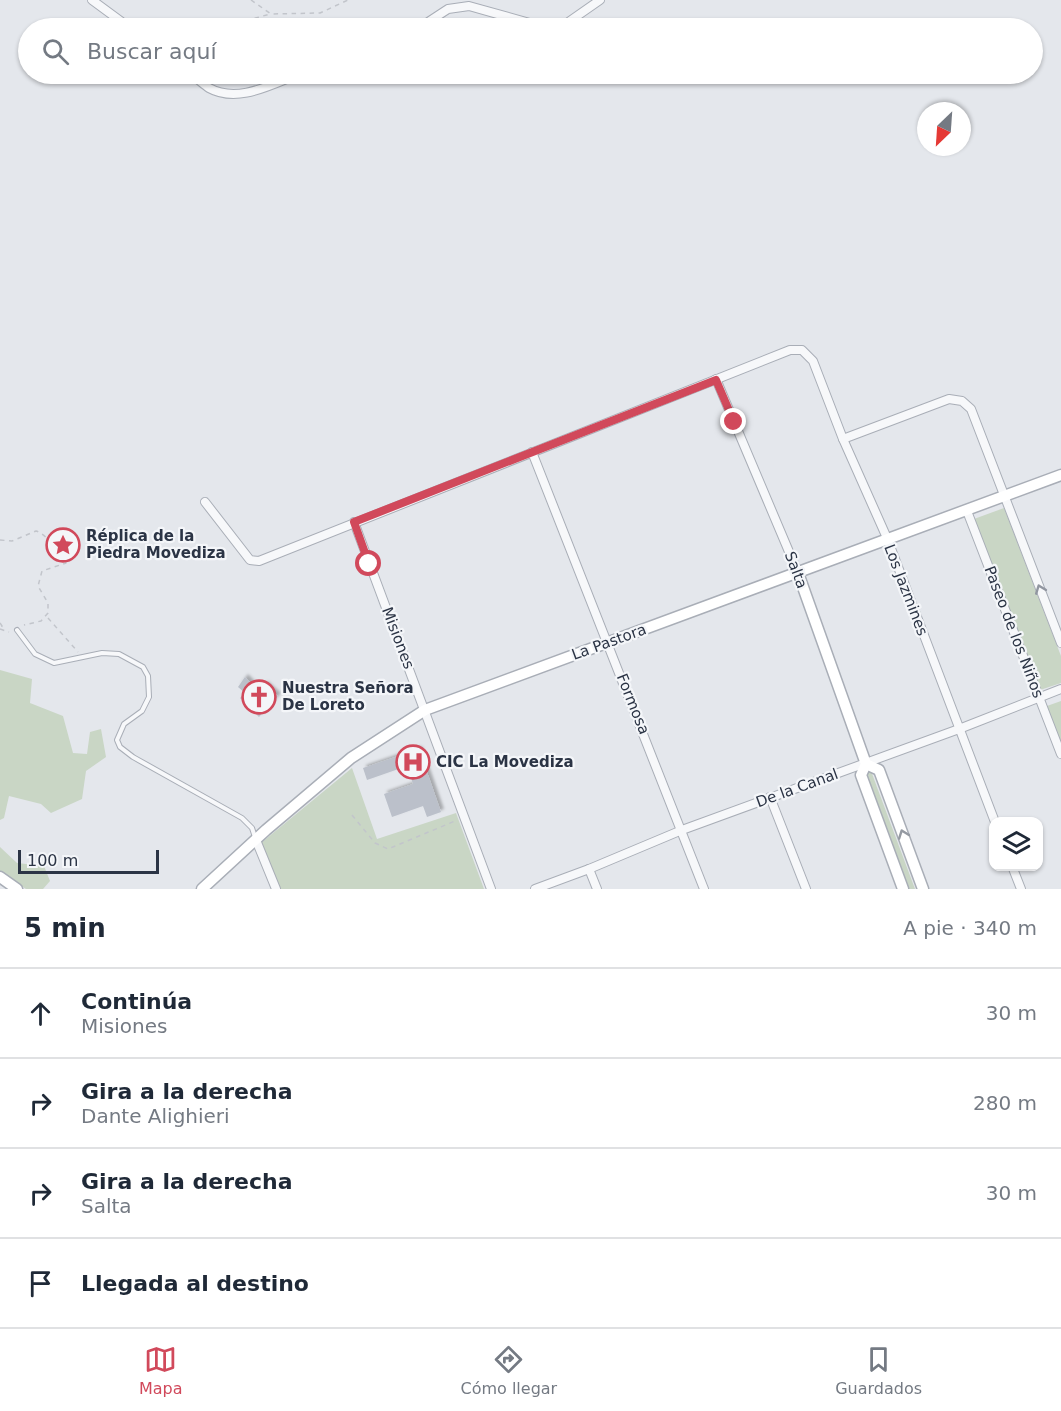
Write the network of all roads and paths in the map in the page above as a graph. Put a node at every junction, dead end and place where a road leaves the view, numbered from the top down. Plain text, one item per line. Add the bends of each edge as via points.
1 (92, 0) edge
2 (251, 0) edge
3 (348, 0) edge
4 (600, 0) edge
5 (271, 14) junction
6 (116, 18) edge
7 (256, 18) edge
8 (434, 18) edge
9 (512, 18) edge
10 (574, 18) edge
11 (204, 84) edge
12 (272, 84) edge
13 (716, 380) junction
14 (843, 440) junction
15 (532, 452) junction
16 (1061, 475) edge
17 (1004, 496) junction
18 (205, 502) dead end
19 (967, 511) junction
20 (354, 522) junction
21 (887, 538) junction
22 (0, 540) edge
23 (798, 573) junction
24 (46, 617) junction
25 (0, 623) edge
26 (0, 629) edge
27 (17, 630) junction
28 (608, 642) junction
29 (1061, 643) edge
30 (82, 657) junction
31 (1061, 689) edge
32 (1039, 697) junction
33 (425, 710) junction
34 (959, 729) junction
35 (1061, 754) edge
36 (866, 764) junction
37 (770, 797) junction
38 (352, 815) dead end
39 (993, 817) edge
40 (464, 818) junction
41 (682, 830) junction
42 (256, 840) junction
43 (589, 869) junction
44 (1014, 871) edge
45 (0, 877) edge
46 (17, 889) edge
47 (202, 889) edge
48 (276, 889) edge
49 (491, 889) edge
50 (535, 889) edge
51 (597, 889) edge
52 (704, 889) edge
53 (806, 889) edge
54 (903, 889) edge
55 (923, 889) edge
56 (1021, 889) edge

1 - 6 street
2 - 5 path
3 - 5 path via 320,13
4 - 10 street
5 - 7 path
8 - 9 street via 448,9 469,6
11 - 12 street via 229,93 247,93
13 - 14 street, Los Jazmines via 790,350 802,350 813,361
13 - 15 street
13 - 23 street, Salta
14 - 17 street via 949,399 962,401 971,409
14 - 21 street, Los Jazmines
15 - 20 street
15 - 28 street, Formosa
16 - 17 street, La Pastora
17 - 19 street, La Pastora
29 -> 17 street
18 - 20 street via 250,560 259,561
19 - 21 street, La Pastora
19 - 32 street, Paseo de los Niños
20 - 33 street, Misiones
21 - 23 street, La Pastora
21 - 34 street, Los Jazmines
22 - 24 path via 42,533 66,563 42,571 38,586 48,603
23 - 28 street, La Pastora
23 - 36 street, Salta
24 - 27 path
24 - 30 path
25 - 26 path
26 - 27 path
27 - 30 lane via 35,654 45,660 54,663
28 - 33 street, La Pastora
28 - 41 street, Formosa
30 - 42 lane via 119,654 143,667 148,676 149,697 142,711 119,732 120,747 242,818 252,828
31 - 32 street, De la Canal
32 - 34 street, De la Canal
32 - 35 street, Paseo de los Niños
33 - 40 street, Misiones
33 - 42 street, La Pastora via 351,758
34 - 36 street, De la Canal
34 - 39 street, Los Jazmines
36 - 37 street, De la Canal
36 - 54 street, Salta via 861,775
55 -> 36 street, Salta via 879,770
37 - 41 street, De la Canal
37 - 53 street
38 - 40 path via 375,843 388,849
40 - 49 street, Misiones
41 - 43 street, De la Canal
41 - 52 street, Formosa
42 - 47 street, La Pastora
42 - 48 street
43 - 50 street, De la Canal
43 - 51 street
44 - 56 street
45 - 46 street

